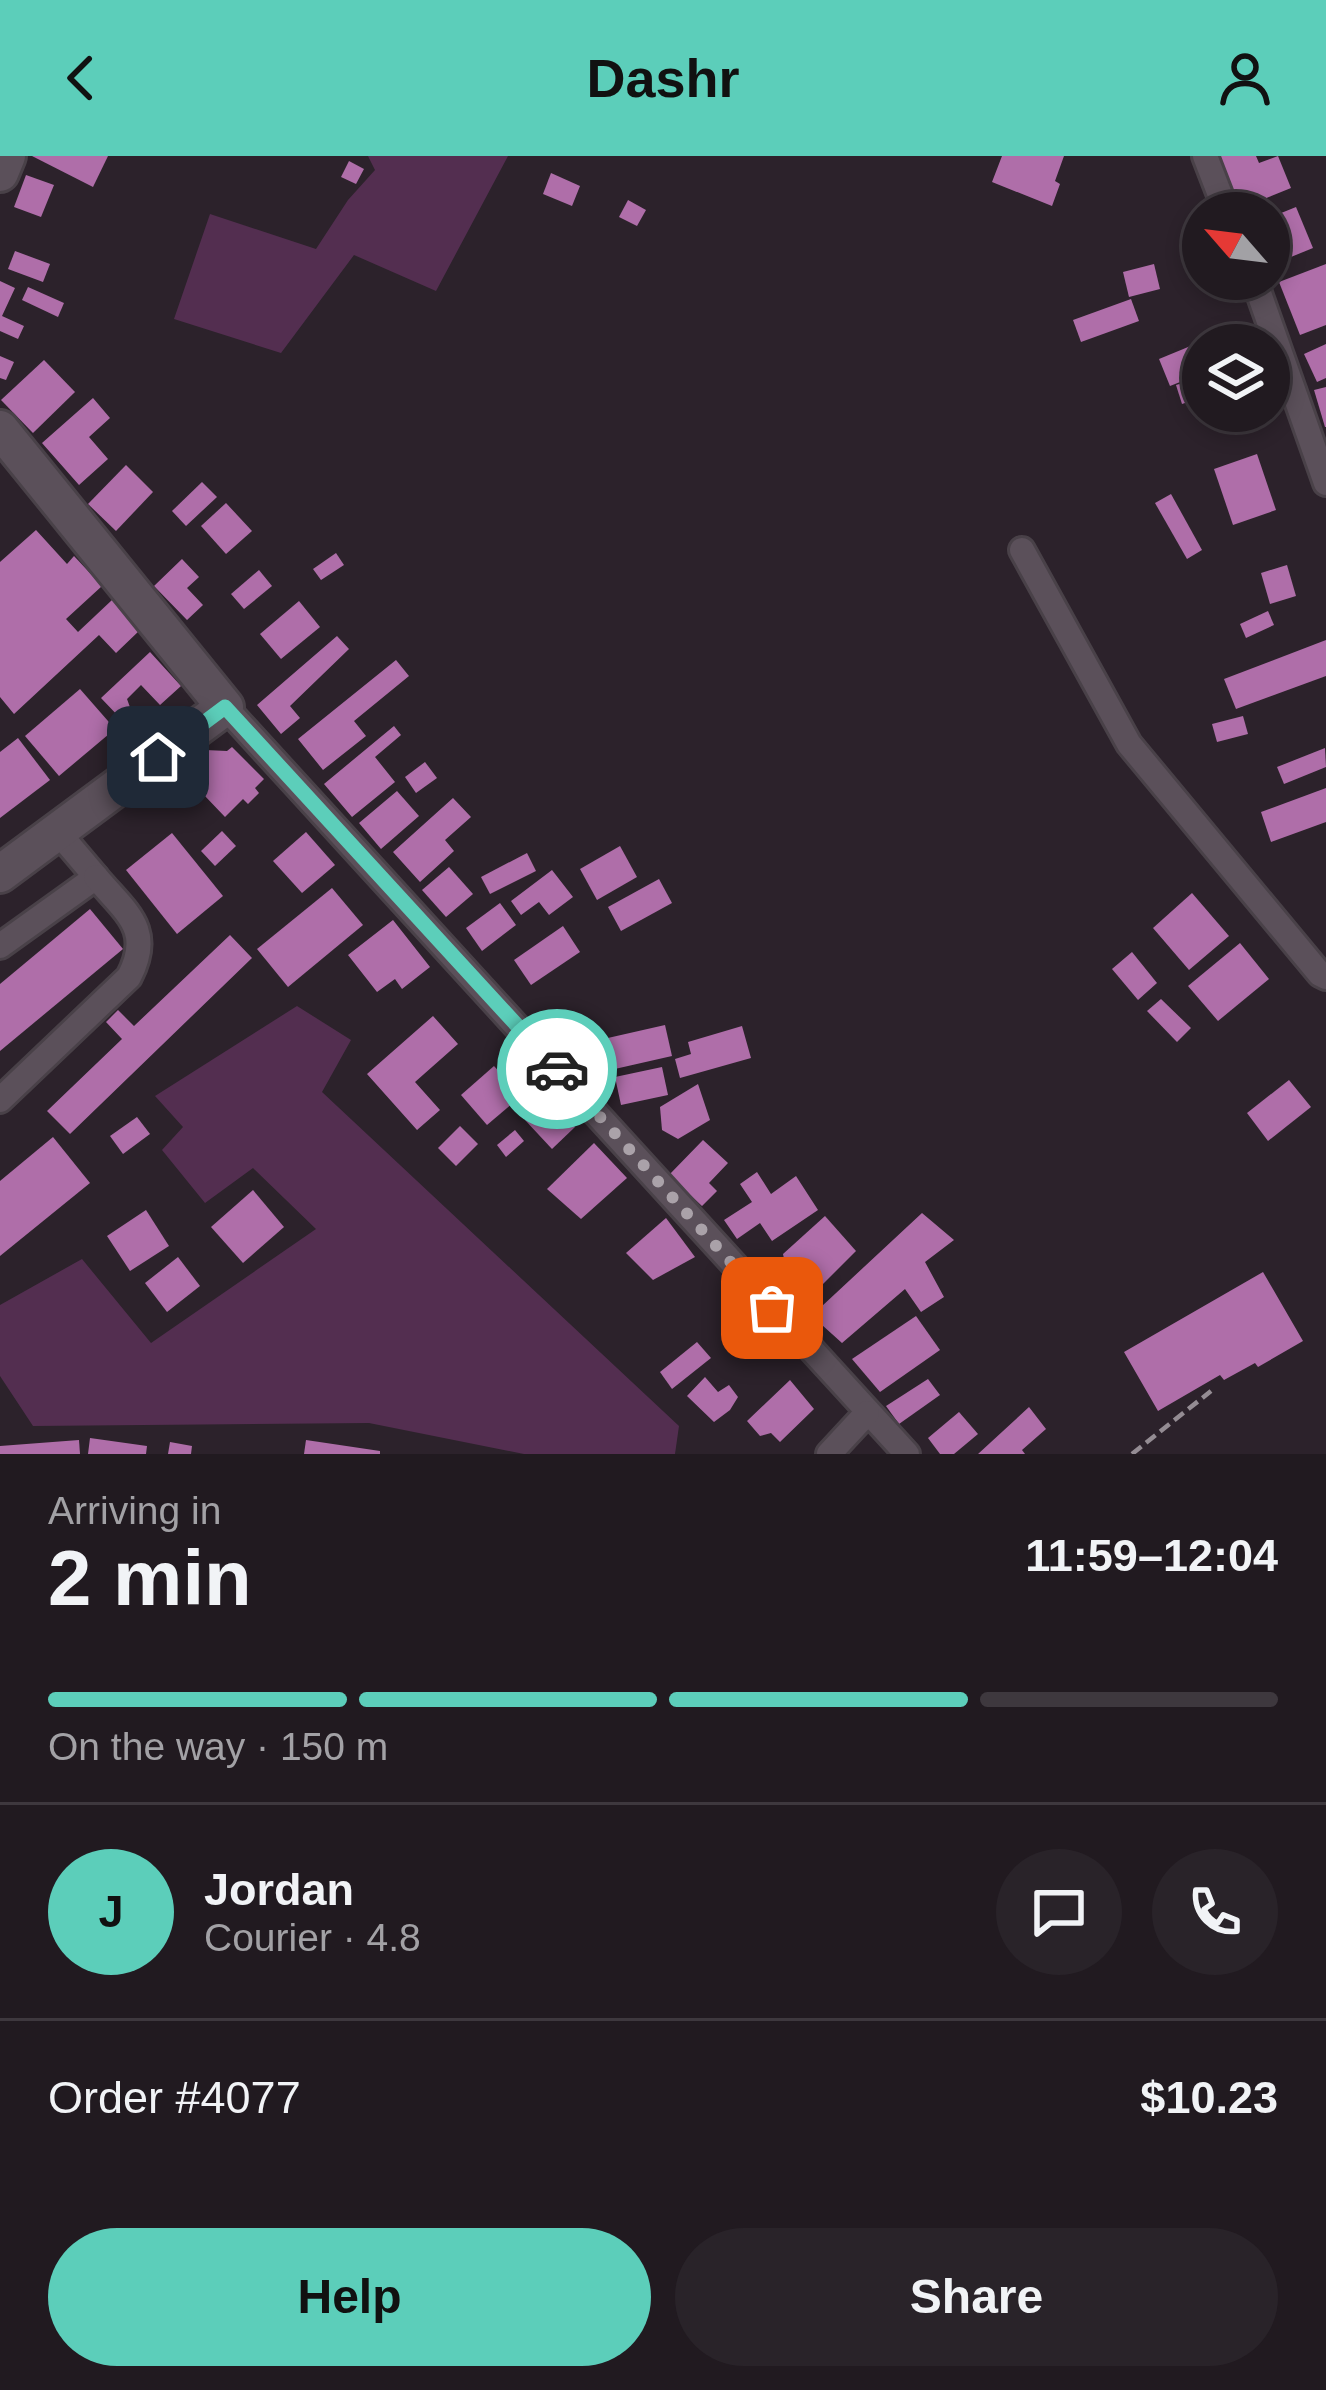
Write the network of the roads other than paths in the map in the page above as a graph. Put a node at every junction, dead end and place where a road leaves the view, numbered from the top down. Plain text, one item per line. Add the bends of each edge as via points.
1 (8, 156) edge
2 (1204, 156) edge
3 (0, 172) edge
4 (1219, 192) edge
5 (1261, 300) edge
6 (0, 429) edge
7 (1326, 483) edge
8 (1022, 550) dead end
9 (225, 707) junction
10 (58, 831) junction
11 (0, 874) edge
12 (96, 877) junction
13 (0, 946) edge
14 (1326, 977) edge
15 (0, 1100) edge
16 (867, 1413) junction
17 (829, 1454) edge
18 (907, 1454) edge

1 - 3 street
2 - 4 street
5 - 7 street
6 - 9 street
8 - 14 street via 1129,744
9 - 10 street
9 - 16 street
10 - 11 street
10 - 12 street
12 - 13 street
12 - 15 street via 139,928 141,955 129,977
16 - 17 street
16 - 18 street

